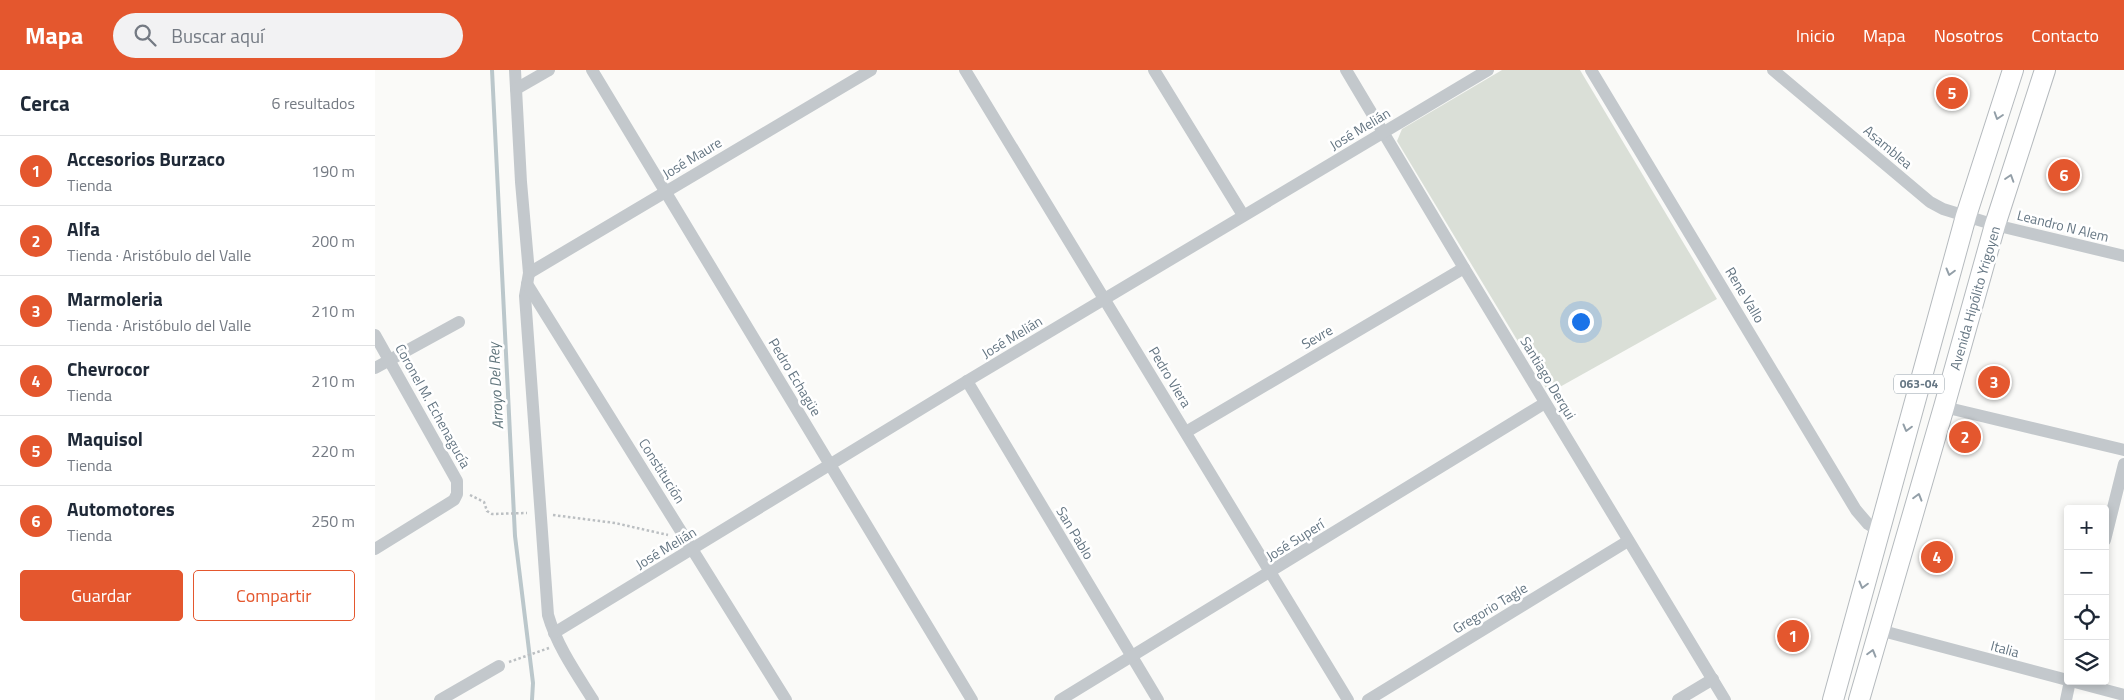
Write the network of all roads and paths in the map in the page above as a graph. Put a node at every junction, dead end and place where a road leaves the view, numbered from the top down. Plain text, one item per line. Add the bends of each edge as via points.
1 (515, 70) edge
2 (549, 70) edge
3 (591, 70) edge
4 (871, 70) edge
5 (965, 70) edge
6 (1154, 70) edge
7 (1346, 70) edge
8 (1488, 70) edge
9 (1591, 70) edge
10 (1773, 70) edge
11 (2013, 70) edge
12 (2045, 70) edge
13 (516, 89) junction
14 (1384, 132) junction
15 (665, 192) junction
16 (1243, 215) junction
17 (1966, 216) junction
18 (1995, 225) junction
19 (2124, 256) edge
20 (1463, 268) junction
21 (528, 278) junction
22 (1104, 299) junction
23 (459, 322) dead end
24 (375, 334) edge
25 (390, 359) junction
26 (375, 368) edge
27 (967, 381) junction
28 (1545, 403) junction
29 (1945, 407) junction
30 (1186, 432) junction
31 (2124, 450) edge
32 (2124, 464) edge
33 (830, 465) junction
34 (457, 494) junction
35 (542, 514) junction
36 (2109, 524) edge
37 (1879, 531) junction
38 (1628, 541) junction
39 (690, 544) junction
40 (375, 549) edge
41 (1271, 572) junction
42 (1879, 630) junction
43 (554, 634) junction
44 (538, 651) dead end
45 (1132, 657) junction
46 (521, 658) dead end
47 (499, 666) dead end
48 (1713, 679) junction
49 (2064, 680) edge
50 (2069, 685) edge
51 (2082, 685) edge
52 (2124, 695) edge
53 (441, 700) edge
54 (593, 700) edge
55 (786, 700) edge
56 (972, 700) edge
57 (1060, 700) edge
58 (1158, 700) edge
59 (1348, 700) edge
60 (1368, 700) edge
61 (1678, 700) edge
62 (1725, 700) edge
63 (1833, 700) edge
64 (1859, 700) edge
65 (2065, 700) edge

1 - 13 street
2 - 13 street
3 - 15 street, Pedro Echagüe
4 - 15 street, José Maure
5 - 22 street, Pedro Viera
6 - 16 street
7 - 14 street, Santiago Derqui
8 - 14 street, José Melián
9 - 37 street, Rene Vallo via 1856,510
10 - 17 street, Asamblea via 1930,202
11 -> 17 main road, 063-04
18 -> 12 main road, Avenida Hipólito Yrigoyen / 063-04
13 - 21 street
14 - 16 street, José Melián
14 - 20 street, Santiago Derqui
15 - 21 street, José Maure
15 - 33 street, Pedro Echagüe
16 - 22 street, José Melián
17 - 18 street, Asamblea
17 -> 37 main road, 063-04
18 - 19 street, Leandro N Alem
18 - 29 main road, Avenida Hipólito Yrigoyen / 063-04
20 - 28 street, Santiago Derqui
20 - 30 street, Sevre
21 - 35 street via 525,296
21 - 39 street, Constitución
22 - 27 street, José Melián
22 - 30 street, Pedro Viera
23 - 25 street
24 - 25 street, Coronel M. Echenagucía
25 - 26 street
25 - 34 street, Coronel M. Echenagucía via 457,481
27 - 33 street, José Melián
27 - 45 street, San Pablo
28 - 38 street, Santiago Derqui
28 - 41 street, José Superí
29 - 31 street
42 -> 29 main road, Avenida Hipólito Yrigoyen / 063-04
30 - 41 street, Pedro Viera
32 - 36 street
33 - 39 street, José Melián
33 - 56 street, Pedro Echagüe
34 - 35 path via 484,502 492,514
34 - 40 street via 454,500
35 - 39 path via 615,523
35 - 43 street via 548,615
37 -> 63 main road, 063-04
38 - 48 street, Santiago Derqui
38 - 60 street, Gregorio Tagle
39 - 43 street, José Melián
39 - 55 street, Constitución
41 - 45 street, José Superí
41 - 59 street, Pedro Viera
42 - 49 street, Italia
64 -> 42 main road, Avenida Hipólito Yrigoyen / 063-04
43 - 54 street
44 - 46 path
45 - 57 street, José Superí
45 - 58 street, San Pablo
47 - 53 street
48 - 61 street
48 - 62 street, Santiago Derqui
50 - 65 street
51 - 52 street, Italia

